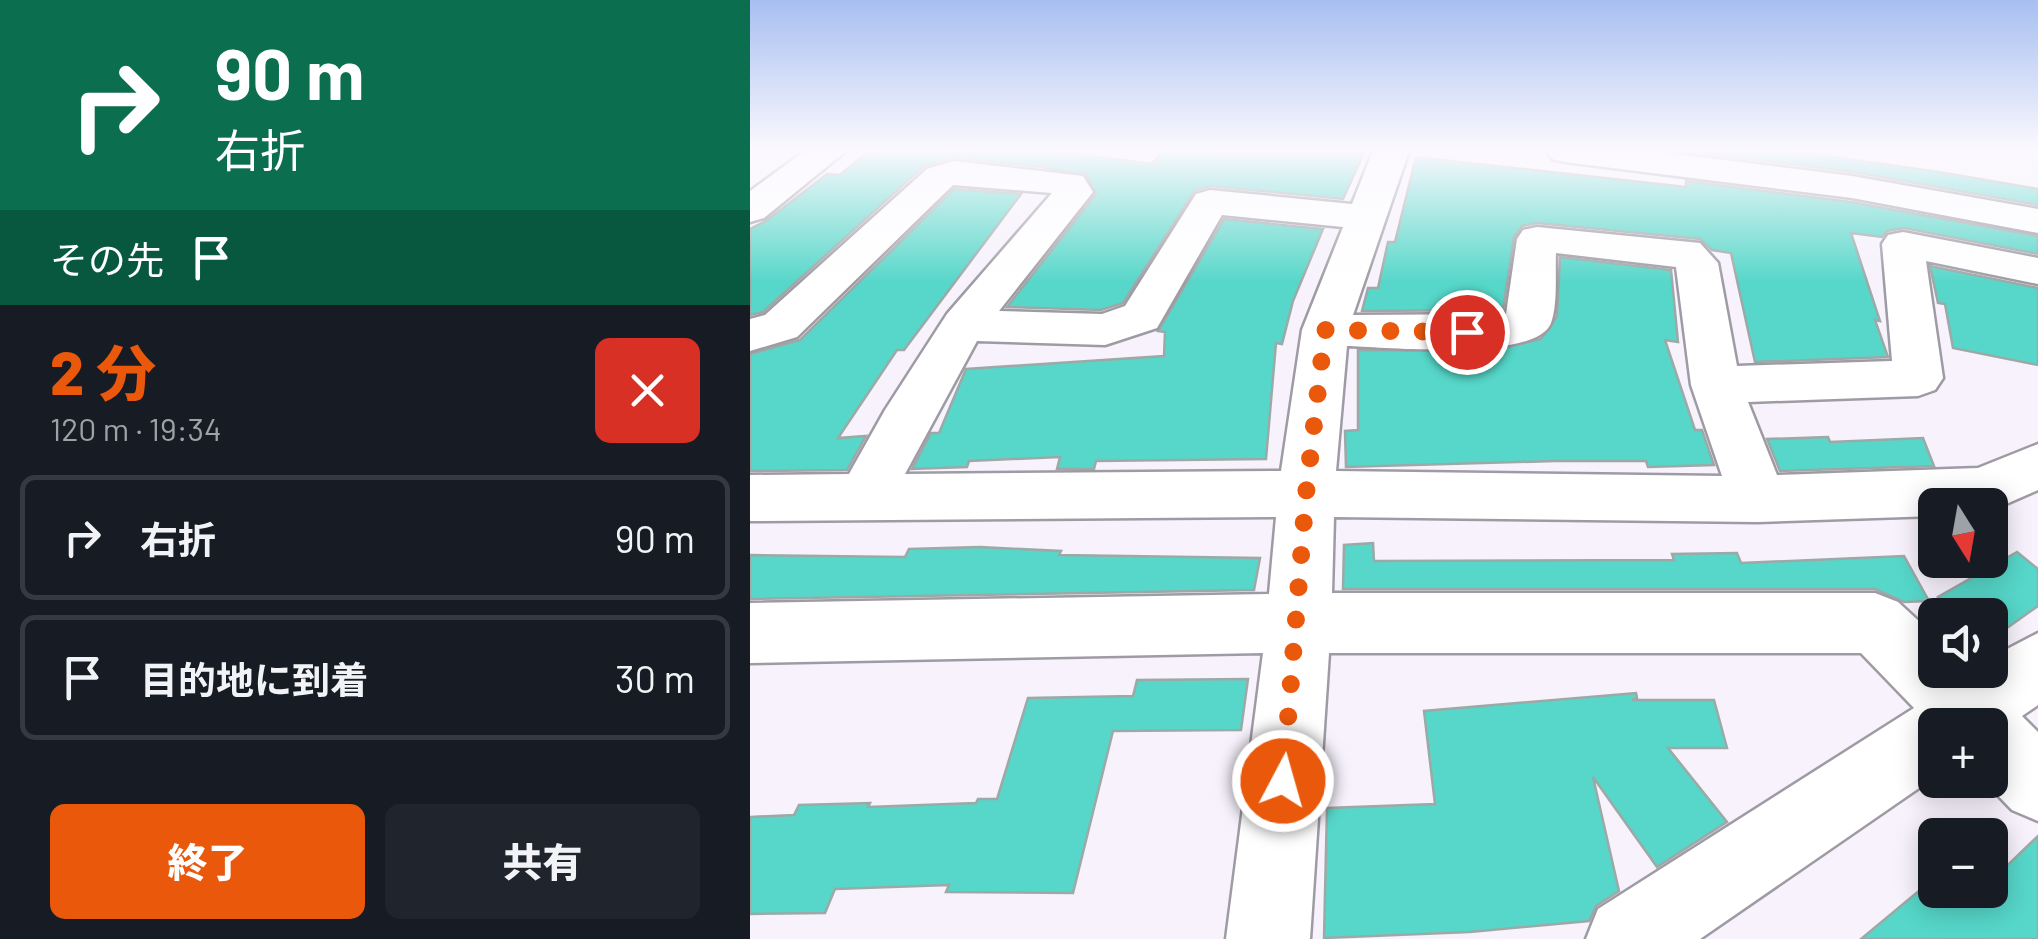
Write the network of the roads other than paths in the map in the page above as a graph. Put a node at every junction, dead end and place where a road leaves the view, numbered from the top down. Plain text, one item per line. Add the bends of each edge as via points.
1 (770, 195) edge
2 (920, 195) edge
3 (1072, 195) edge
4 (1374, 195) edge
5 (1890, 195) edge
6 (750, 210) edge
7 (1365, 217) junction
8 (2038, 221) edge
9 (2038, 270) edge
10 (963, 325) junction
11 (1325, 330) junction
12 (750, 335) edge
13 (1716, 385) junction
14 (2038, 466) edge
15 (1306, 494) junction
16 (866, 496) junction
17 (750, 498) edge
18 (1758, 499) junction
19 (1299, 624) junction
20 (750, 633) edge
21 (2038, 665) edge
22 (1949, 708) edge
23 (1987, 708) edge
24 (1918, 757) edge
25 (2008, 761) edge
26 (2038, 784) edge
27 (1268, 939) edge
28 (1628, 939) edge

1 - 6 street
2 - 12 street via 781,326
3 - 10 street
4 - 7 street
5 - 8 street
7 - 10 street via 1210,202 1141,317 1105,330
7 - 11 street
9 - 13 street via 1903,244 1918,378
10 - 16 street
11 - 13 street via 1502,333 1528,323 1538,238 1685,252 1697,263
11 - 15 street
13 - 18 street
14 - 18 street via 1984,492
15 - 16 street
15 - 18 street
15 - 19 street
16 - 17 street
19 - 20 street
19 - 22 street via 1876,623
19 - 27 street
21 - 23 street
24 - 28 street
25 - 26 street

